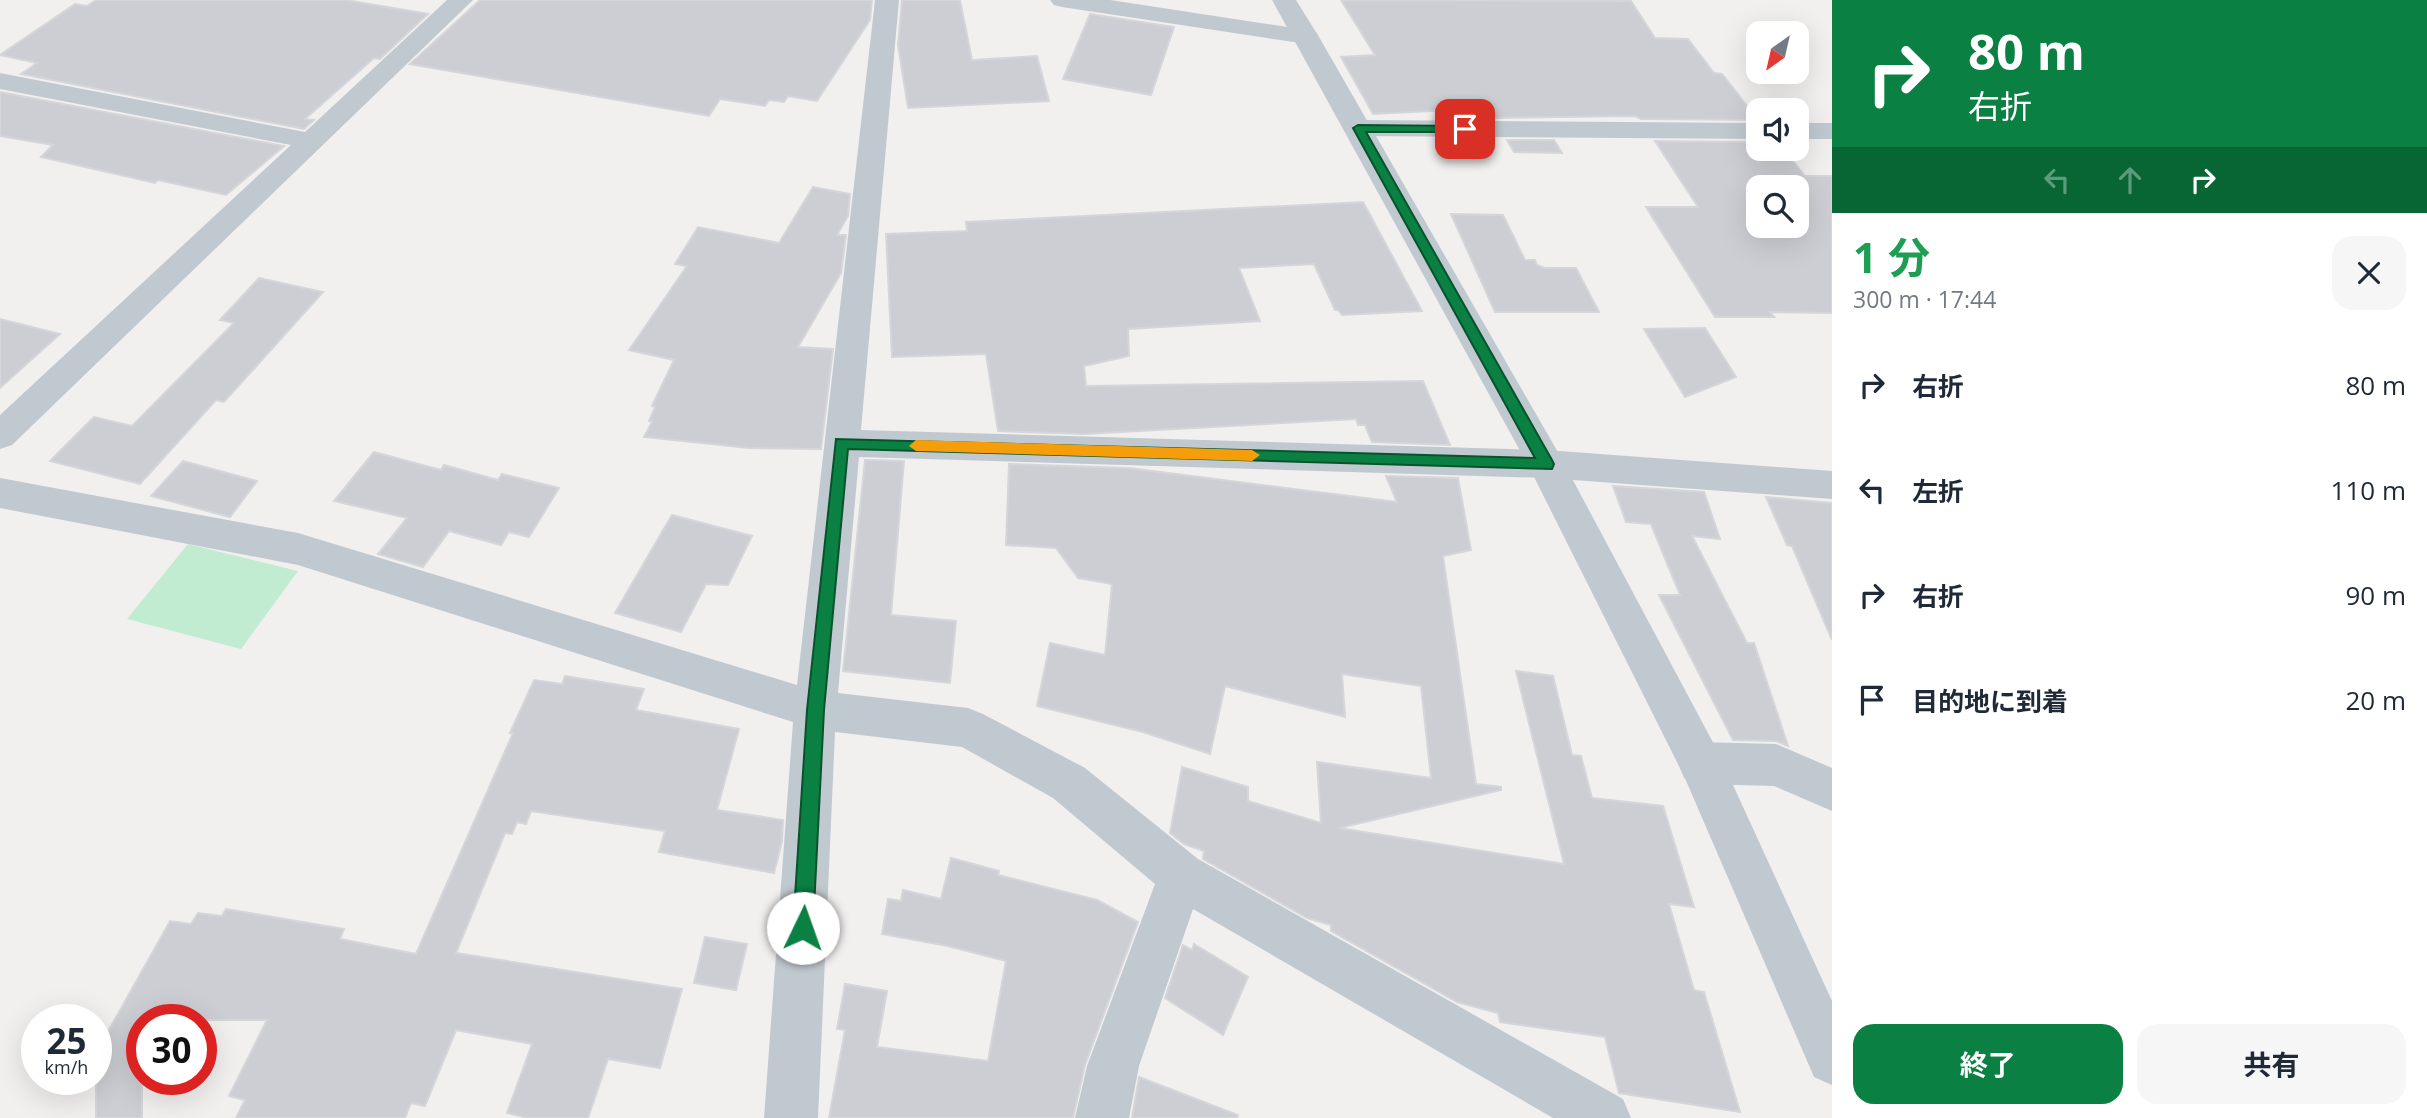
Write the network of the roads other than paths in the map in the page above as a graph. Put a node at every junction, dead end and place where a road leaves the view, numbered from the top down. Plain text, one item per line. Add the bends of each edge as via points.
1 (461, 0) edge
2 (887, 0) edge
3 (1062, 0) edge
4 (1284, 0) edge
5 (1307, 37) junction
6 (0, 81) edge
7 (1358, 128) junction
8 (1746, 131) edge
9 (1809, 131) edge
10 (1832, 131) edge
11 (311, 141) junction
12 (0, 436) edge
13 (841, 443) junction
14 (1546, 464) junction
15 (1832, 485) edge
16 (0, 493) edge
17 (816, 710) junction
18 (1700, 763) junction
19 (1832, 790) edge
20 (1181, 876) junction
21 (1832, 1059) edge
22 (791, 1118) edge
23 (1102, 1118) edge
24 (1604, 1118) edge

1 - 11 street
2 - 13 street
3 - 5 street
4 - 5 street
5 - 7 street
6 - 11 street
7 - 8 street
7 - 14 street
9 - 10 street
11 - 12 street
13 - 14 street
13 - 17 street
14 - 15 street
14 - 18 street
16 - 17 street via 298,549
17 - 20 street via 968,728 1069,783
17 - 22 street
18 - 19 street via 1776,765
18 - 21 street
20 - 23 street via 1113,1066
20 - 24 street

